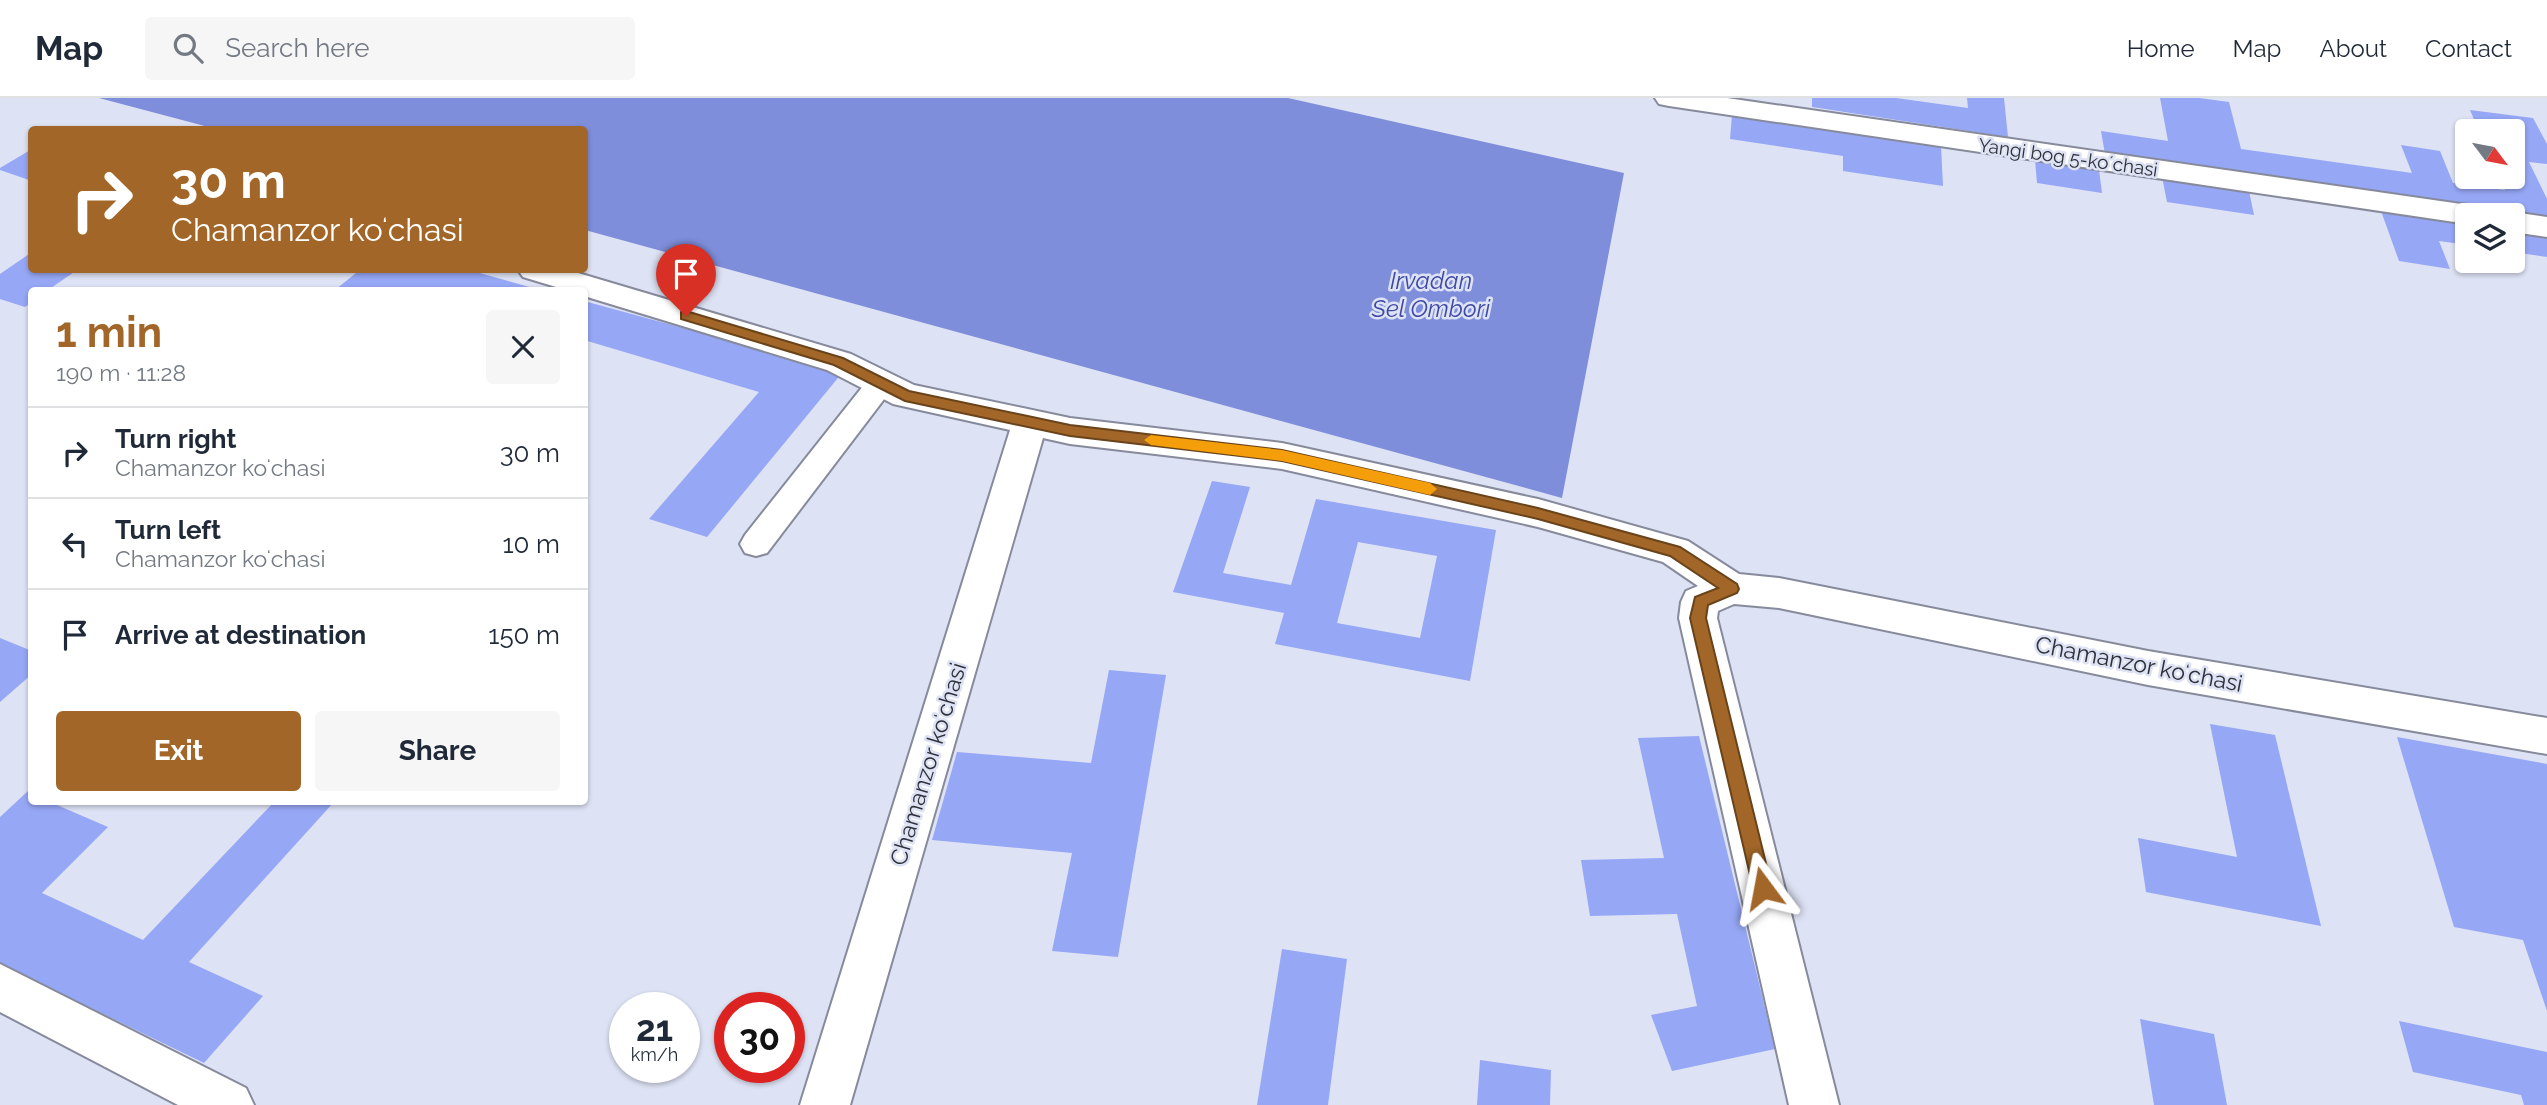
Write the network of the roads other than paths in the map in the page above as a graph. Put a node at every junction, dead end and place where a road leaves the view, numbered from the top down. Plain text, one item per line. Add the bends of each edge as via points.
1 (1669, 98) edge
2 (2455, 213) edge
3 (2525, 224) edge
4 (2547, 227) edge
5 (544, 273) edge
6 (881, 383) junction
7 (1030, 422) junction
8 (755, 544) dead end
9 (1731, 589) junction
10 (2547, 736) edge
11 (0, 987) edge
12 (229, 1105) edge
13 (825, 1105) edge
14 (1814, 1105) edge

1 - 2 street, Yangi bog 5-koʼchasi
3 - 4 street
5 - 6 street, Chamanzor koʻchasi via 839,362
6 - 7 street, Chamanzor koʻchasi via 905,396
6 - 8 lane
7 - 9 street, Chamanzor koʻchasi via 1070,431 1282,456 1538,513 1675,551
7 - 13 street, Chamanzor koʻchasi
9 - 10 street, Chamanzor koʻchasi via 1779,593 2148,668
9 - 14 street, Chamanzor koʻchasi via 1700,602 1698,618
11 - 12 street

